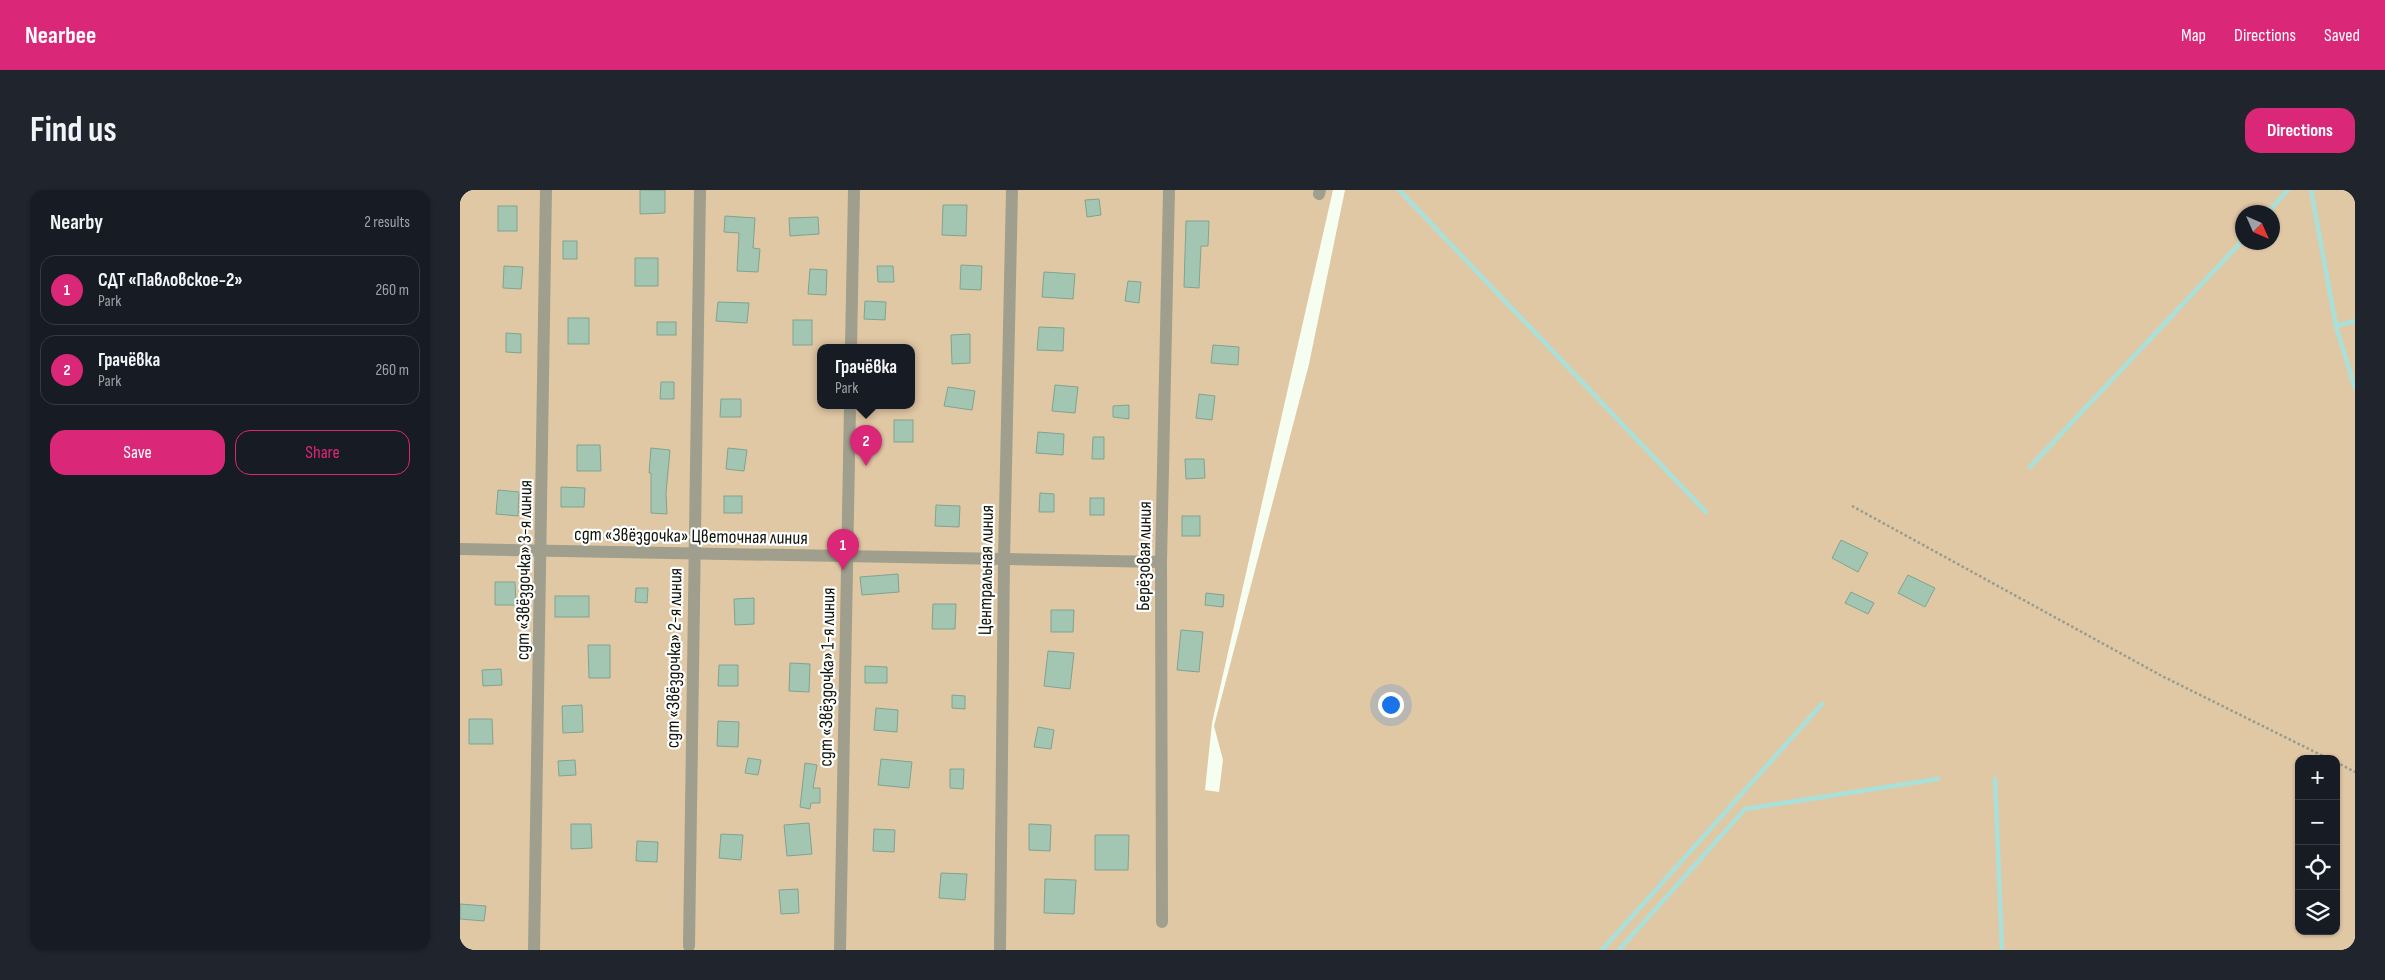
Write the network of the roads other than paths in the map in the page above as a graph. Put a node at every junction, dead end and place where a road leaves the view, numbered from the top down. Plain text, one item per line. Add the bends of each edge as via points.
1 (546, 190) edge
2 (700, 190) edge
3 (854, 190) edge
4 (1012, 190) edge
5 (1169, 190) edge
6 (851, 344) edge
7 (850, 409) edge
8 (460, 549) edge
9 (542, 551) junction
10 (693, 554) junction
11 (847, 556) junction
12 (1004, 560) junction
13 (1162, 562) junction
14 (1162, 922) dead end
15 (689, 946) dead end
16 (534, 950) edge
17 (840, 950) edge
18 (1000, 950) edge

1 - 9 street, сдт «Звёздочка» 3-я линия
2 - 10 street, сдт «Звёздочка» 2-я линия
3 - 6 street
4 - 12 street, Центральная линия
5 - 13 street, Берёзовая линия
7 - 11 street, сдт «Звёздочка» 1-я линия
8 - 9 street, сдт «Звёздочка» Цветочная линия
9 - 10 street, сдт «Звёздочка» Цветочная линия
9 - 16 street, сдт «Звёздочка» 3-я линия
10 - 11 street, сдт «Звёздочка» Цветочная линия
10 - 15 street, сдт «Звёздочка» 2-я линия
11 - 12 street, сдт «Звёздочка» Цветочная линия
11 - 17 street, сдт «Звёздочка» 1-я линия
12 - 13 street, сдт «Звёздочка» Цветочная линия
12 - 18 street, Центральная линия
13 - 14 street, Берёзовая линия

